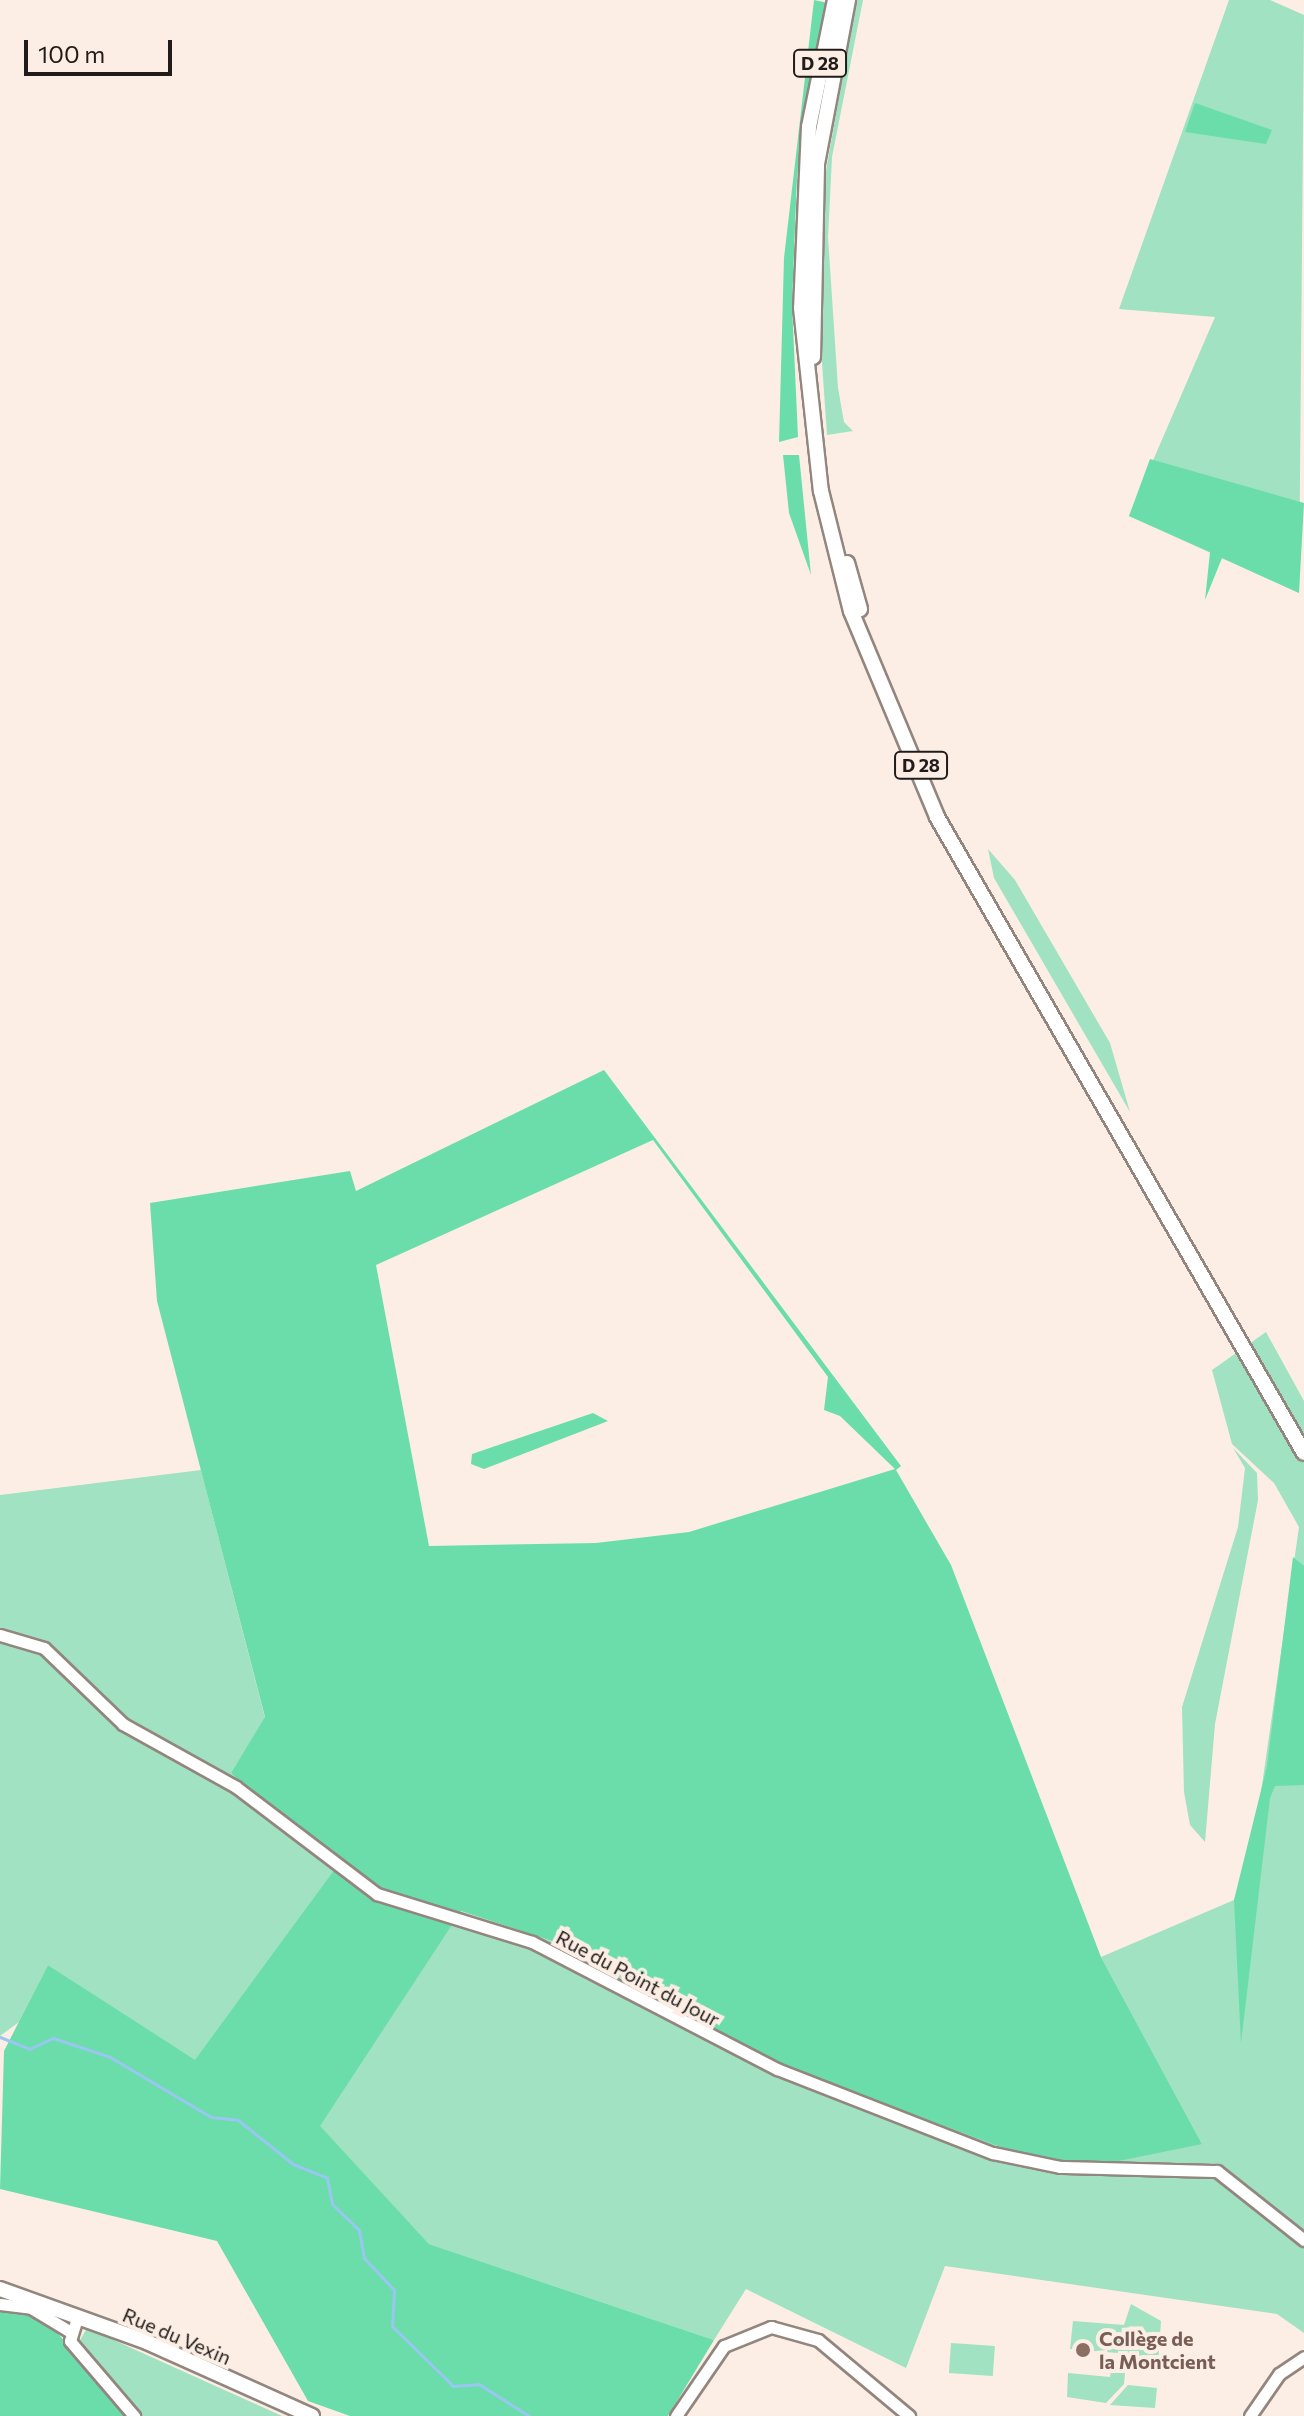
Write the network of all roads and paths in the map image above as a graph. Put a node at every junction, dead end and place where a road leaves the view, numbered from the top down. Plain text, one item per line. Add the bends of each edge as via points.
1 (835, 0) edge
2 (848, 0) edge
3 (1304, 1435) edge
4 (1304, 1453) edge
5 (0, 1635) edge
6 (1304, 2240) edge
7 (0, 2289) edge
8 (21, 2302) junction
9 (0, 2304) edge
10 (73, 2324) junction
11 (1304, 2357) edge
12 (134, 2416) edge
13 (312, 2416) edge
14 (676, 2416) edge
15 (909, 2416) edge
16 (1250, 2416) edge

1 - 4 main road, D 28 via 809,127 801,295 812,436 851,611 900,741 948,838
2 - 3 main road, D 28 via 819,151 811,290 824,452 861,613 941,805
5 - 6 street, Rue du Point du Jour via 44,1648 123,1724 236,1787 377,1894 532,1942 777,2069 993,2153 1060,2167 1217,2171
7 - 8 main road, Rue du Vexin
8 - 9 street
8 - 10 main road, Rue du Vexin
10 - 12 street via 70,2341
10 - 13 main road, Rue du Vexin
11 - 16 street via 1279,2374
14 - 15 street via 724,2346 771,2327 818,2340

